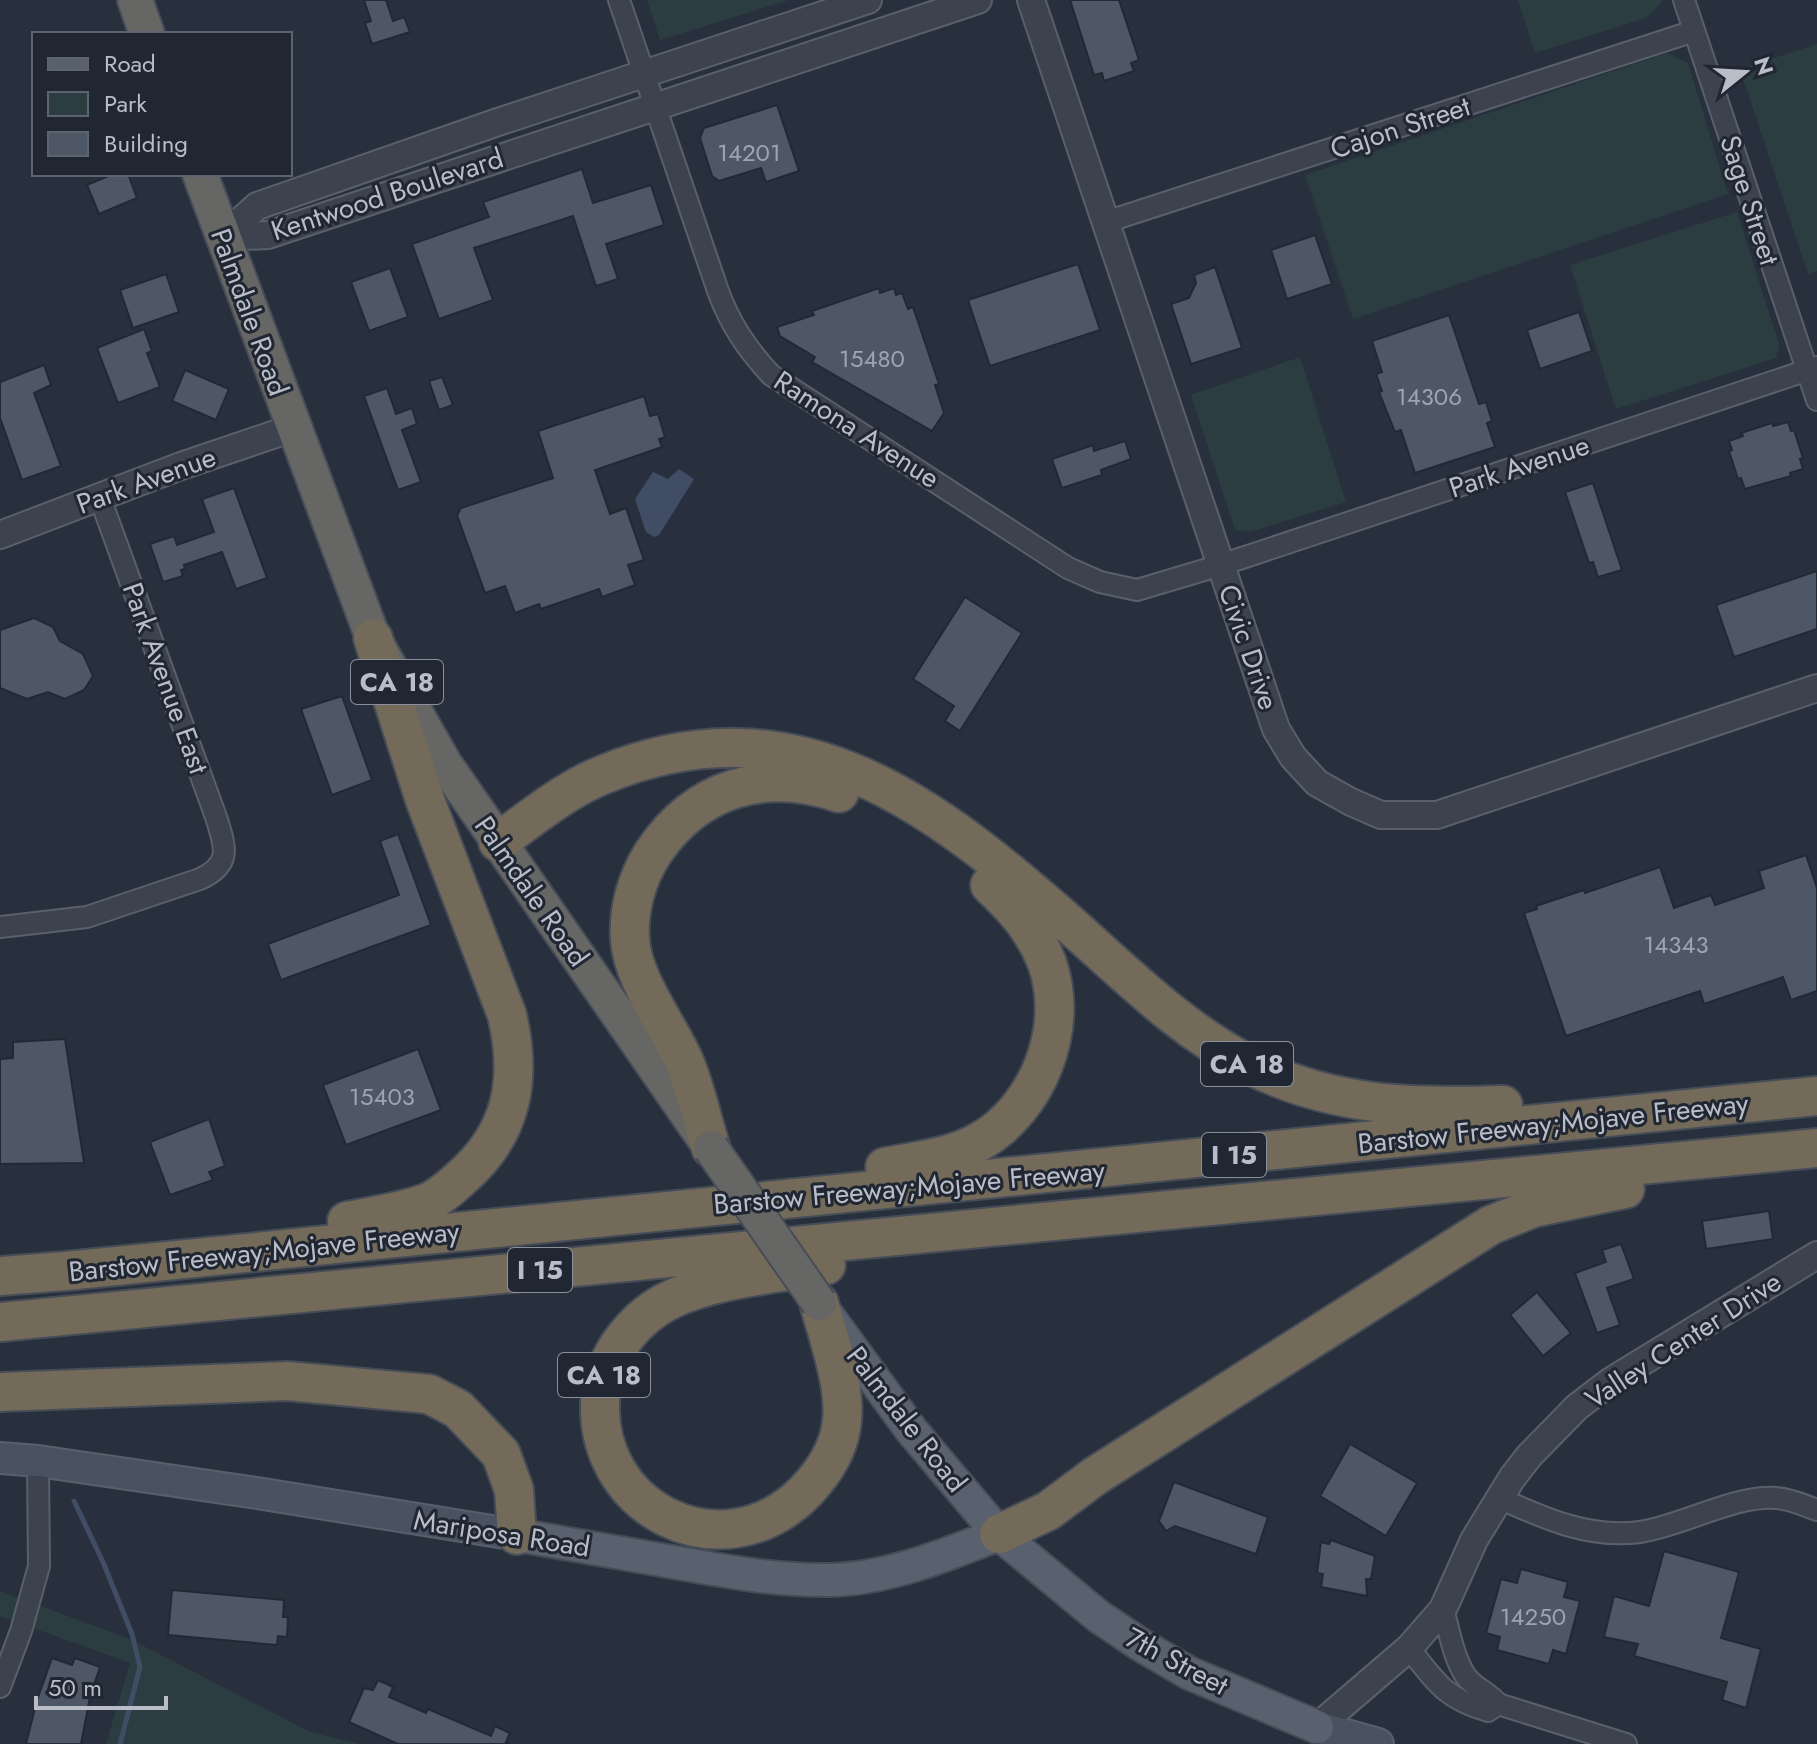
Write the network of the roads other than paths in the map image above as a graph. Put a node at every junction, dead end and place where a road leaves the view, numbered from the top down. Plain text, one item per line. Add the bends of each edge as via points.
1 (135, 0) edge
2 (619, 0) edge
3 (868, 0) edge
4 (978, 0) edge
5 (1031, 0) edge
6 (1684, 0) edge
7 (1694, 31) junction
8 (146, 32) edge
9 (644, 73) junction
10 (655, 106) junction
11 (201, 176) edge
12 (1106, 222) junction
13 (223, 237) junction
14 (1812, 369) edge
15 (1817, 400) edge
16 (293, 428) junction
17 (100, 498) junction
18 (0, 535) edge
19 (1221, 565) junction
20 (373, 638) junction
21 (1817, 688) edge
22 (498, 842) junction
23 (0, 927) edge
24 (1817, 1077) edge
25 (1817, 1096) edge
26 (711, 1148) junction
27 (1817, 1148) edge
28 (1817, 1156) edge
29 (650, 1211) junction
30 (1080, 1219) junction
31 (1817, 1255) edge
32 (66, 1271) junction
33 (0, 1276) edge
34 (819, 1303) junction
35 (0, 1322) edge
36 (0, 1392) edge
37 (0, 1458) edge
38 (38, 1461) junction
39 (1499, 1498) junction
40 (1817, 1510) edge
41 (999, 1534) junction
42 (517, 1535) junction
43 (1443, 1609) junction
44 (1409, 1648) junction
45 (0, 1687) edge
46 (1498, 1704) junction
47 (1310, 1738) edge
48 (1378, 1744) edge
49 (1626, 1744) edge

1 - 8 highway
2 - 9 street, Ramona Avenue
3 - 9 street, Kentwood Boulevard
4 - 10 street, Kentwood Boulevard
5 - 12 street, Civic Drive
6 - 7 street, Sage Street
7 - 12 street, Cajon Street
7 - 14 street, Sage Street
9 - 10 street, Ramona Avenue
9 - 13 street, Kentwood Boulevard via 257,206
10 - 13 street, Kentwood Boulevard via 268,235
10 - 19 street, Ramona Avenue via 727,316 771,375 1068,568 1100,582 1137,590
11 - 13 highway, Palmdale Road / CA 18
12 - 19 street, Civic Drive
13 - 16 highway, Palmdale Road / CA 18
14 - 15 street, Sage Street
14 - 19 street, Park Avenue
16 - 17 street, Park Avenue
16 - 20 highway, Palmdale Road / CA 18
17 - 18 street, Park Avenue
17 - 23 street, Park Avenue East via 216,817 223,860 215,872 200,879 87,917
19 - 21 street, Civic Drive via 1276,729 1293,757 1317,783 1381,815 1437,815
20 - 22 highway, Palmdale Road / CA 18 via 444,763
20 - 32 highway via 425,800 507,1015 515,1049 508,1113 471,1169 428,1202
22 - 24 highway, CA 18 via 575,789 656,756 705,747 769,750 856,775 932,814 990,856 1200,1036 1299,1087 1366,1102 1453,1107
22 - 26 highway, Palmdale Road / CA 18
25 - 29 highway, Barstow Freeway;Mojave Freeway / I 15
26 - 29 highway via 685,1063 637,967 630,941 641,876 661,841 690,811 750,784 800,783 830,789 952,855 1025,921 1050,974 1054,1026 1038,1078 994,1132 941,1157
26 - 34 highway, Palmdale Road, bridge
27 - 30 highway, Barstow Freeway;Mojave Freeway / I 15
28 - 41 highway via 1599,1193 1533,1208 1491,1225 1048,1511
29 - 32 highway, Barstow Freeway;Mojave Freeway / I 15
30 - 34 highway, CA 18 via 700,1288 669,1300 637,1323 603,1377 603,1439 617,1472 643,1501 666,1519 720,1530 777,1516 816,1481 832,1456 843,1404
30 - 35 highway, Barstow Freeway;Mojave Freeway / I 15
31 - 39 street, Valley Center Drive via 1611,1381 1539,1445
32 - 33 highway, Barstow Freeway;Mojave Freeway / I 15
34 - 41 main road, Palmdale Road via 912,1431
36 - 42 highway via 287,1381 429,1394 458,1409 501,1454 514,1490
37 - 38 main road, Mariposa Road
38 - 42 main road, Mariposa Road
38 - 45 street via 39,1566
39 - 40 street via 1552,1522 1603,1533 1642,1532 1761,1498
39 - 43 street, Valley Center Drive
41 - 42 main road, Mariposa Road via 890,1571 831,1580 718,1570
41 - 47 main road, 7th Street via 1141,1645
43 - 44 street, Valley Center Drive
43 - 46 street via 1466,1676
44 - 46 street via 1437,1683 1463,1703 1488,1711
44 - 47 street, Valley Center Drive
46 - 49 street
47 - 48 main road, 7th Street

